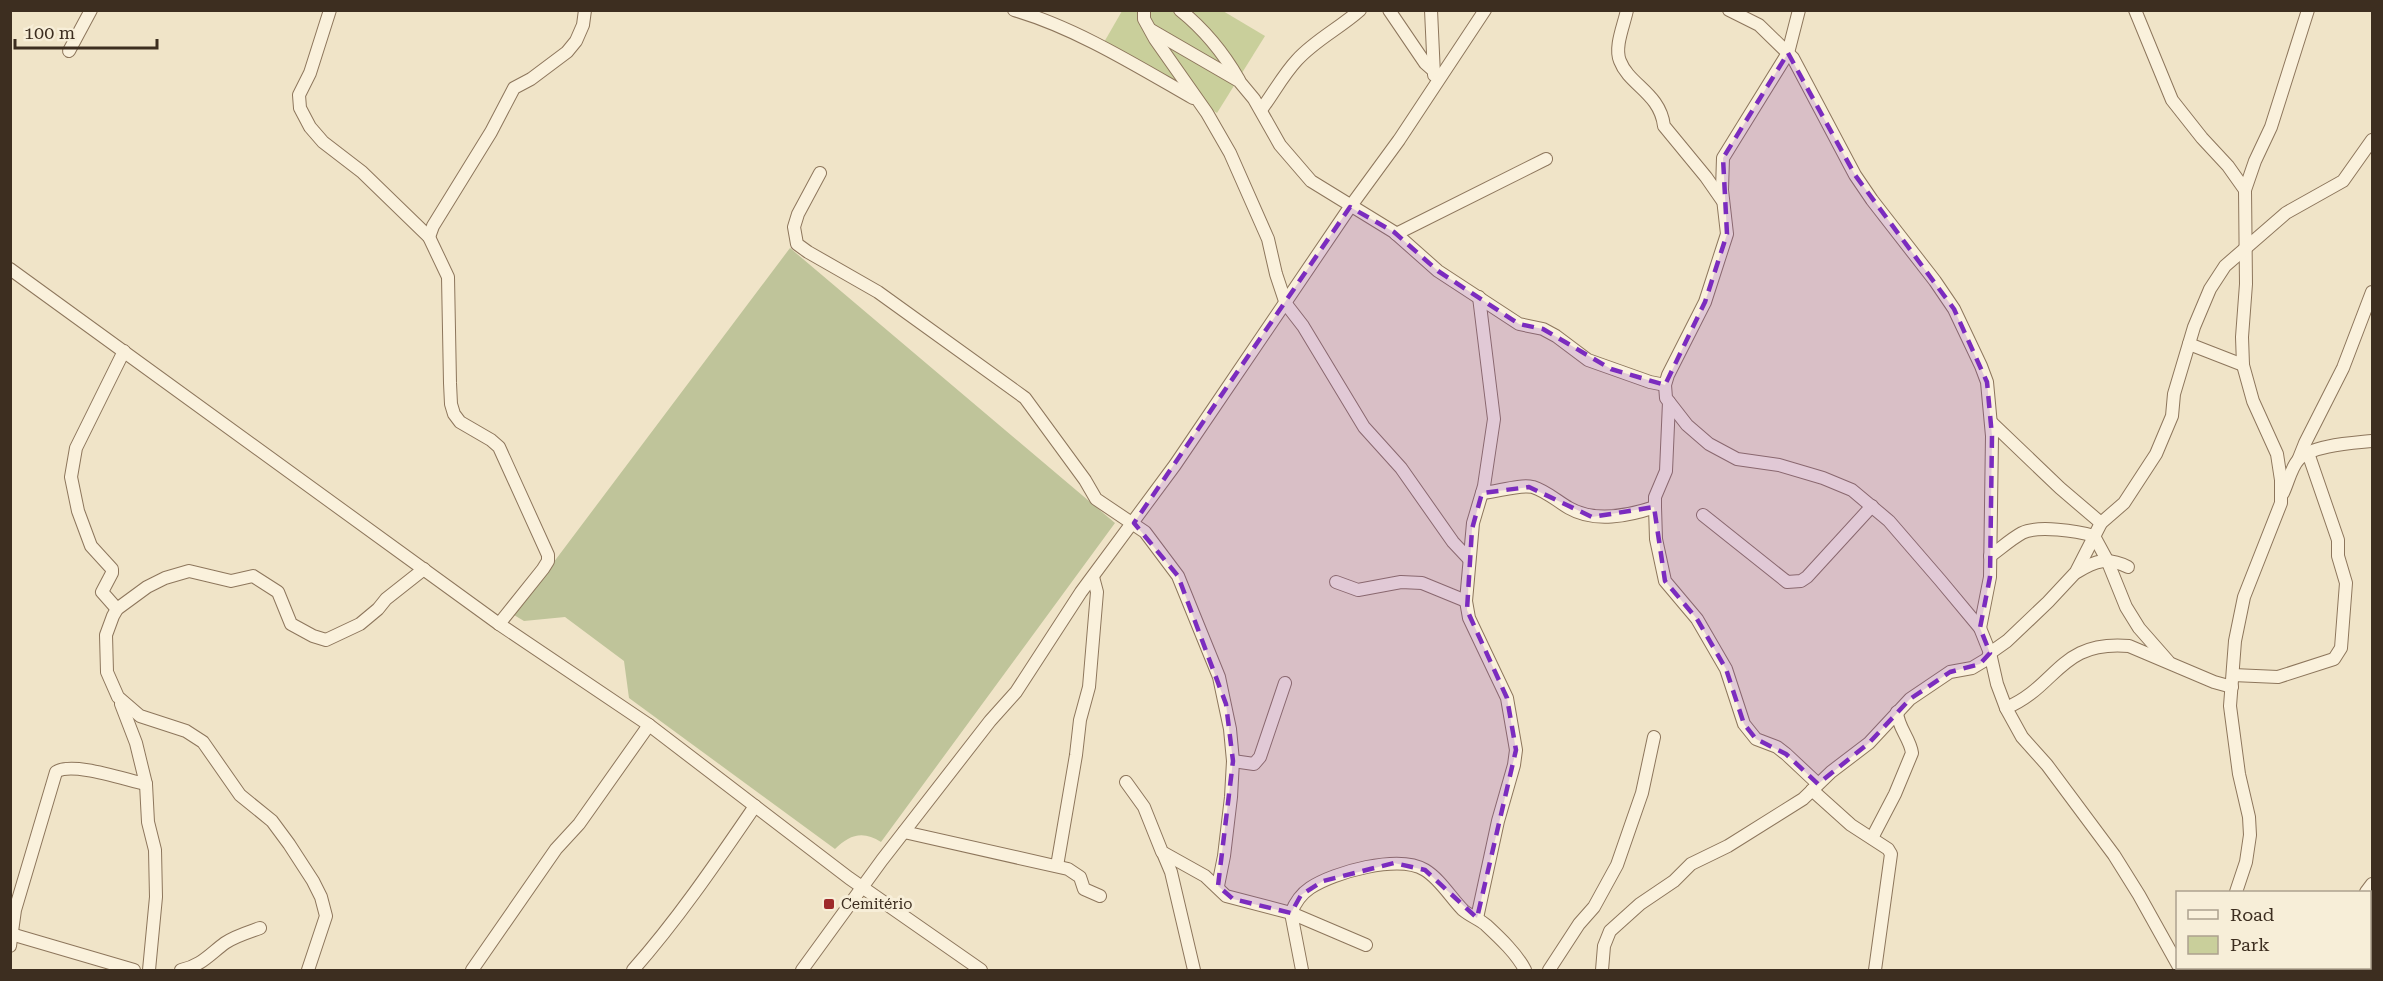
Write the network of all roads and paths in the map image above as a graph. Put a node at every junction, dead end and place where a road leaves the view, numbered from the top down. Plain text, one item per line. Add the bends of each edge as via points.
1 (92, 10) edge
2 (330, 10) edge
3 (585, 10) edge
4 (1014, 10) edge
5 (1180, 10) edge
6 (1360, 10) edge
7 (1389, 10) edge
8 (1431, 10) edge
9 (1485, 10) edge
10 (1627, 10) edge
11 (1729, 10) edge
12 (1799, 10) edge
13 (2135, 10) edge
14 (2308, 10) edge
15 (1142, 14) edge
16 (1151, 30) junction
17 (69, 51) dead end
18 (1788, 53) junction
19 (1434, 71) junction
20 (1239, 81) junction
21 (1435, 85) junction
22 (1196, 100) junction
23 (1261, 110) junction
24 (2373, 140) edge
25 (1546, 159) dead end
26 (820, 173) dead end
27 (2245, 190) junction
28 (1723, 201) junction
29 (1350, 207) junction
30 (1396, 234) junction
31 (429, 237) junction
32 (2246, 247) junction
33 (10, 269) edge
34 (2373, 292) edge
35 (1479, 297) junction
36 (1286, 304) junction
37 (2189, 344) junction
38 (124, 351) junction
39 (2243, 365) junction
40 (1665, 385) junction
41 (1669, 402) junction
42 (1991, 422) junction
43 (2373, 441) edge
44 (2303, 456) junction
45 (1482, 493) junction
46 (2282, 495) junction
47 (1872, 506) junction
48 (1655, 507) junction
49 (1703, 515) dead end
50 (1134, 523) junction
51 (2101, 523) junction
52 (2094, 536) junction
53 (1990, 556) junction
54 (1468, 558) junction
55 (2107, 560) junction
56 (2128, 567) dead end
57 (424, 569) junction
58 (2076, 572) junction
59 (1093, 577) junction
60 (1336, 582) dead end
61 (1466, 601) junction
62 (117, 609) junction
63 (500, 624) junction
64 (1980, 628) junction
65 (1990, 653) junction
66 (2168, 661) junction
67 (2232, 681) junction
68 (1285, 682) dead end
69 (118, 697) junction
70 (2006, 708) junction
71 (1897, 712) junction
72 (148, 719) junction
73 (649, 725) junction
74 (132, 733) junction
75 (1654, 737) dead end
76 (1233, 761) junction
77 (1126, 782) dead end
78 (146, 784) junction
79 (1815, 787) junction
80 (755, 806) junction
81 (904, 832) junction
82 (1872, 838) junction
83 (1162, 852) junction
84 (1057, 866) junction
85 (1218, 886) junction
86 (861, 887) junction
87 (2236, 891) edge
88 (1100, 896) dead end
89 (1291, 913) junction
90 (1477, 918) junction
91 (260, 928) dead end
92 (11, 934) edge
93 (1366, 945) dead end
94 (10, 946) edge
95 (2176, 963) edge
96 (134, 970) edge
97 (149, 970) edge
98 (181, 970) edge
99 (308, 970) edge
100 (472, 970) edge
101 (633, 970) edge
102 (802, 970) edge
103 (981, 970) edge
104 (1194, 970) edge
105 (1302, 970) edge
106 (1525, 970) edge
107 (1549, 970) edge
108 (1602, 970) edge
109 (1875, 970) edge

1 - 17 street
2 - 31 street via 299,95 304,117 323,142 362,172
3 - 31 street via 583,25 567,52 514,88
4 - 22 street via 1087,41
5 - 20 street via 1202,28
6 - 23 street via 1296,61
7 - 19 street
8 - 19 street
9 - 21 street
10 - 28 street via 1618,51 1620,61 1650,95 1664,126
11 - 18 street via 1759,25
12 - 18 street
13 - 27 street via 2172,100
14 - 27 street via 2271,127
15 - 16 street
16 - 20 street
16 - 22 street
18 - 28 street via 1723,158
18 - 42 street via 1861,184 1954,309 1987,382
19 - 21 street
20 - 23 street
21 - 29 street
22 - 36 street via 1230,153 1251,199 1268,238
23 - 29 street via 1280,145 1311,182
24 - 32 street via 2343,181 2286,213
25 - 30 street
26 - 50 street via 798,214 794,227 797,244 878,292 1025,398 1096,499
27 - 32 street
28 - 40 street via 1726,234 1714,274 1705,302
29 - 30 street
29 - 36 street
30 - 35 street via 1438,270
31 - 63 street via 448,277 454,414 499,447 548,555 543,569
32 - 37 street via 2225,266 2210,289
32 - 39 street
33 - 38 street
34 - 44 street via 2343,368 2305,443
35 - 40 street via 1519,324 1556,336 1588,360
35 - 45 street via 1494,419
36 - 50 street
36 - 54 street via 1364,427 1401,468
37 - 39 street
37 - 51 street via 2174,394 2172,416 2156,454 2124,503
38 - 57 street
38 - 62 street via 76,448 71,477 91,546 112,569 102,592
39 - 46 street via 2253,401 2277,454
40 - 41 street
41 - 47 street via 1687,425 1727,456 1823,478 1851,490
41 - 48 street via 1666,471
42 - 51 street
42 - 53 street
43 - 44 street via 2337,445
44 - 46 street
44 - 67 street via 2338,540 2346,583 2341,648 2334,659 2278,677
45 - 48 street via 1540,489 1592,517
45 - 54 street
46 - 67 street via 2241,606
47 - 49 street via 1807,578 1787,582
47 - 64 street
48 - 79 street via 1656,539 1665,581 1697,619 1726,669 1744,724 1756,739 1786,754
50 - 59 street
50 - 76 street via 1145,531 1178,576 1219,677
51 - 52 street
52 - 53 street via 2029,531
52 - 55 street
52 - 58 street
53 - 64 street via 1989,591
54 - 61 street
55 - 56 street
55 - 58 street via 2090,563
55 - 66 street via 2126,607
57 - 62 street via 360,624 326,640 291,624 278,592 252,576 231,581 182,572 147,587
57 - 63 street
58 - 65 street via 2021,629
59 - 81 street via 1016,692
59 - 84 street via 1097,592 1089,687 1080,720
60 - 61 street via 1358,590 1401,582 1422,583
61 - 90 street via 1474,629 1507,698 1516,750
62 - 69 street via 106,635 105,656
63 - 73 street
64 - 65 street
65 - 70 street
65 - 71 street via 1980,664 1938,679
66 - 67 street via 2214,682
66 - 70 street via 2129,646 2083,651
67 - 87 street via 2230,706 2250,835
68 - 76 street via 1260,757 1254,764
69 - 72 street
69 - 74 street
70 - 95 street via 2022,737 2114,855
71 - 79 street via 1869,743
71 - 82 street via 1912,753
72 - 74 street via 138,723
72 - 99 street via 186,731 203,742 240,795 272,821 313,881 326,916
73 - 80 street
73 - 100 street
74 - 78 street
75 - 107 street via 1642,793 1617,865 1602,894
76 - 85 street
77 - 83 street via 1144,807
78 - 92 street via 93,771 56,772
78 - 97 street via 156,871
79 - 82 street via 1851,825
79 - 108 street via 1781,814 1691,864 1640,904 1610,932
80 - 86 street
80 - 101 street via 662,938
81 - 84 street
81 - 86 street
82 - 109 street via 1888,849 1891,860
83 - 85 street
83 - 104 street via 1171,872
84 - 88 street via 1075,872 1084,890
85 - 89 street via 1233,899
86 - 102 street
86 - 103 street
89 - 90 street via 1301,895 1323,881 1394,863 1425,870 1465,912
89 - 93 street
89 - 105 street
90 - 106 street
91 - 98 street via 226,942 194,967
92 - 94 street
92 - 96 street

